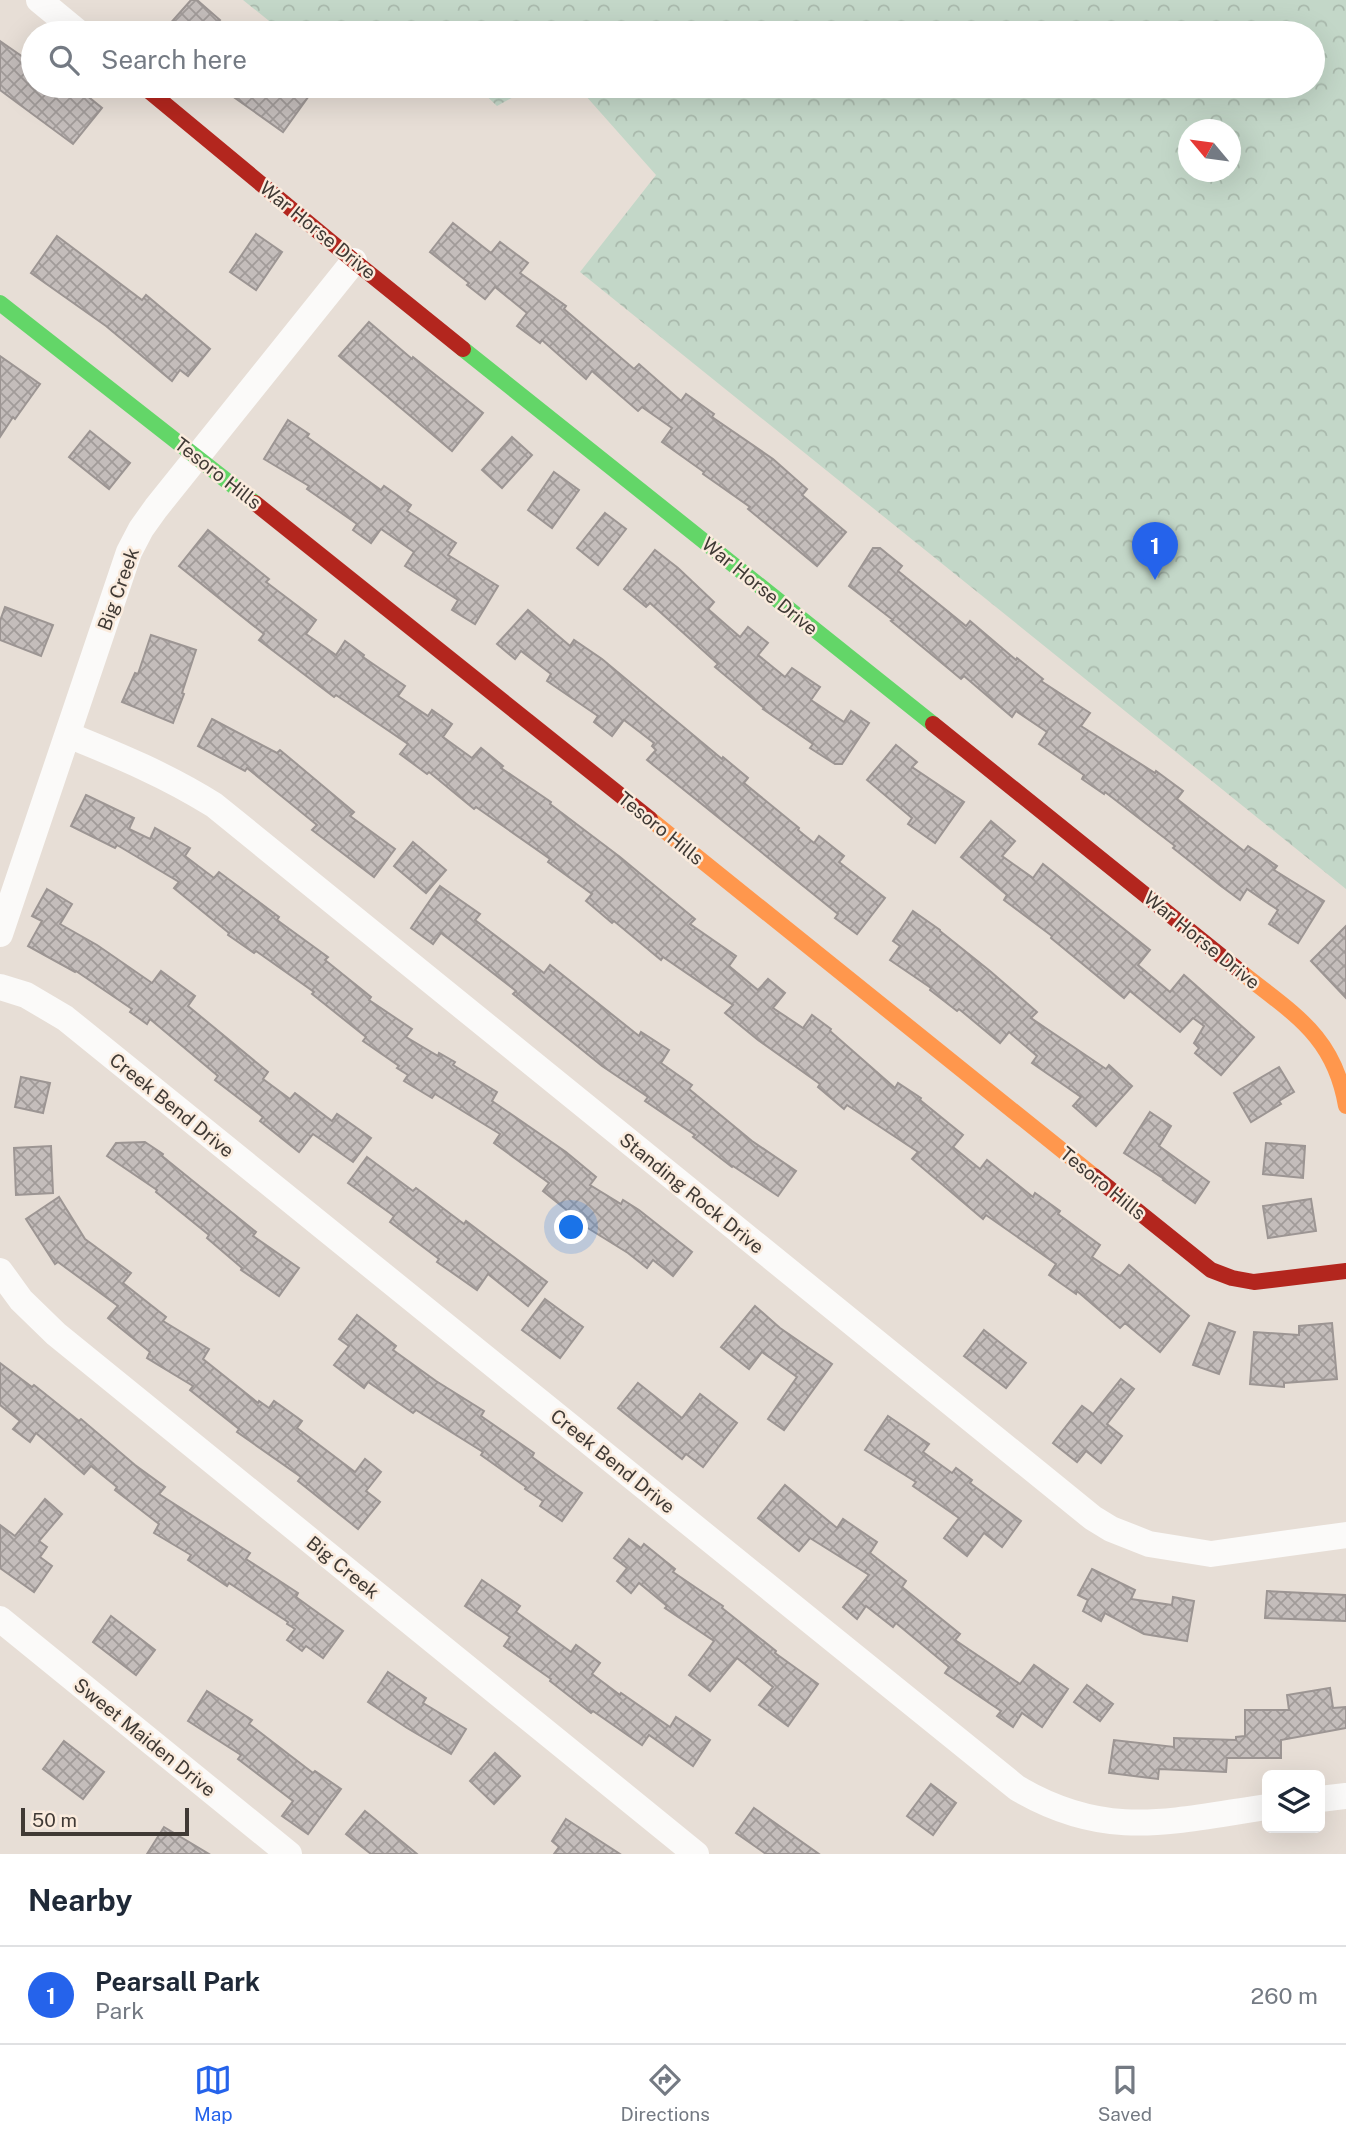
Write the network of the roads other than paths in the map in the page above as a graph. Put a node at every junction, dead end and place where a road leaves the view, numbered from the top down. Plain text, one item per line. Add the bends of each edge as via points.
1 (39, 0) edge
2 (64, 21) edge
3 (157, 98) edge
4 (354, 261) junction
5 (0, 303) edge
6 (197, 456) junction
7 (68, 735) junction
8 (0, 934) edge
9 (0, 987) edge
10 (1346, 1107) edge
11 (0, 1271) edge
12 (1346, 1271) edge
13 (1346, 1535) edge
14 (0, 1619) edge
15 (1346, 1796) edge
16 (1325, 1799) edge
17 (1262, 1808) edge
18 (289, 1854) edge
19 (696, 1854) edge

1 - 2 street
3 - 4 street, War Horse Drive
4 - 6 street, Big Creek
4 - 10 street, War Horse Drive via 1309,1026 1330,1054
5 - 6 street, Tesoro Hills
6 - 7 street, Big Creek via 141,529 129,552
6 - 12 street, Tesoro Hills via 1212,1270 1254,1282
7 - 8 street, Big Creek
7 - 13 street, Standing Rock Drive via 144,766 214,805 1093,1518 1149,1544 1211,1554
9 - 17 street, Creek Bend Drive via 26,995 65,1018 1017,1788 1073,1814 1112,1822 1152,1824
11 - 19 street, Big Creek via 55,1334
14 - 18 street, Sweet Maiden Drive
15 - 16 street

